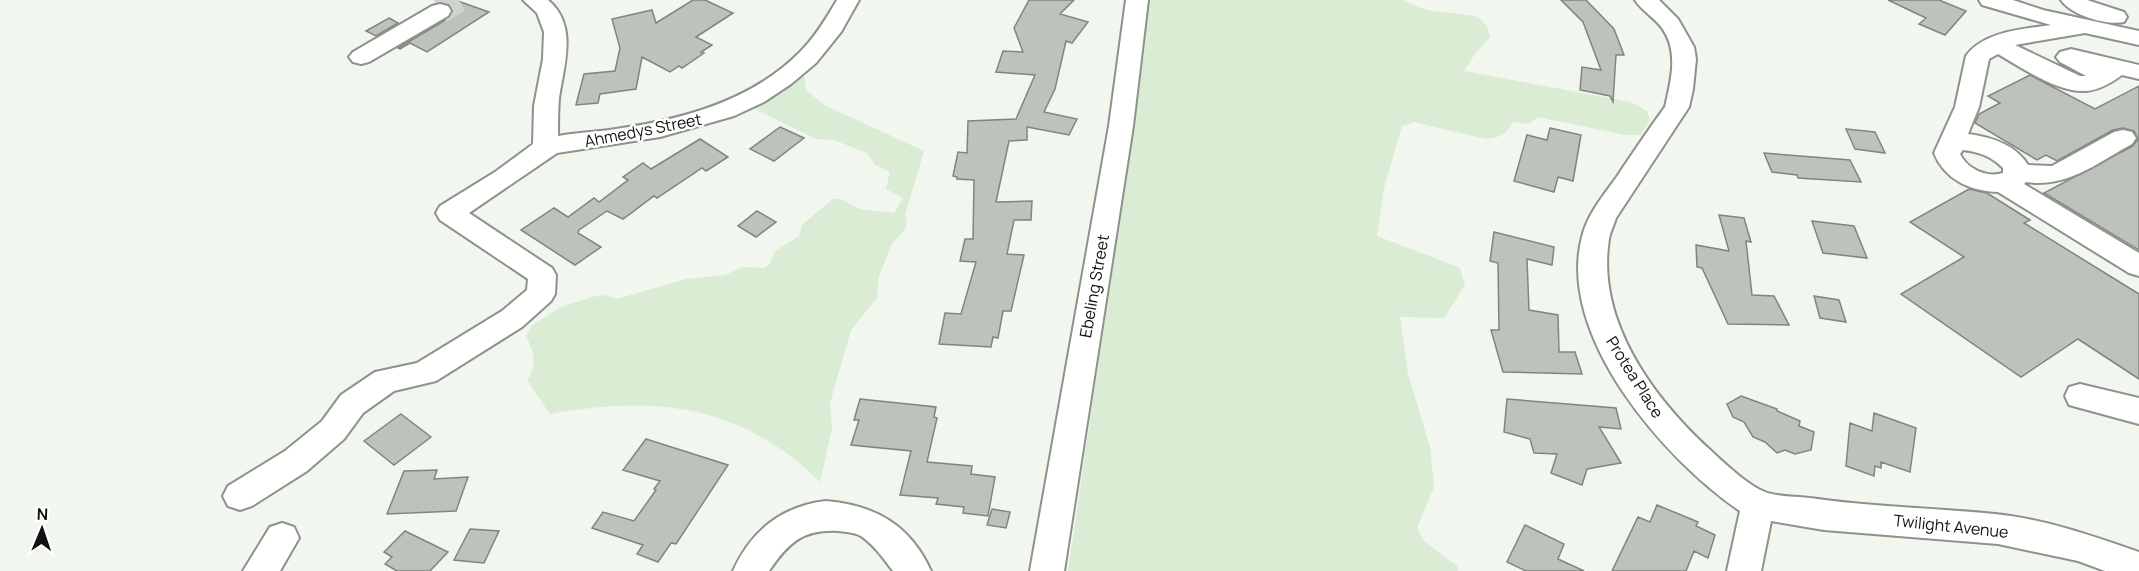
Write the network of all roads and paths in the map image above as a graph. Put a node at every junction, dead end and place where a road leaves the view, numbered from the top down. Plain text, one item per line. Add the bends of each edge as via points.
1 (534, 0) edge
2 (848, 0) edge
3 (1137, 0) edge
4 (1646, 0) edge
5 (1990, 0) edge
6 (2072, 0) edge
7 (2037, 8) edge
8 (440, 11) tunnel mouth
9 (2139, 22) edge
10 (2081, 27) junction
11 (2139, 38) edge
12 (1998, 45) junction
13 (361, 57) dead end
14 (2120, 72) edge
15 (1959, 124) junction
16 (2123, 138) dead end
17 (1983, 144) junction
18 (546, 147) junction
19 (1947, 153) junction
20 (2011, 178) junction
21 (2139, 266) edge
22 (2080, 396) dead end
23 (2139, 411) edge
24 (240, 496) dead end
25 (1758, 505) junction
26 (282, 538) dead end
27 (2139, 568) edge
28 (260, 571) edge
29 (750, 571) edge
30 (914, 571) edge
31 (1047, 571) edge
32 (1744, 571) edge

1 - 18 street via 547,11 557,37 546,103
2 - 18 street, Ahmedys Street via 815,51 774,88 676,126
3 - 31 street, Ebeling Street via 1121,126
4 - 25 street, Protea Place via 1664,14 1680,36 1682,88 1677,107 1604,217 1595,237 1598,306 1623,363 1670,430 1705,467
5 - 7 street
6 - 9 street via 2082,7
7 - 10 street
8 - 13 street
10 - 11 street
10 - 12 street via 2006,39
12 - 14 street via 2073,83 2088,84
12 - 15 street via 1978,56 1967,107
15 - 17 street
15 - 19 street
16 - 20 street via 2058,174
17 - 19 street via 1954,144
17 - 20 street via 2003,153 2016,166
18 - 24 street, Ahmedys Street via 449,213 542,275 541,294 512,319 425,373 386,381 352,404 333,430 296,461
19 - 20 street via 1953,165 1971,177 1993,183
20 - 21 street
22 - 23 street
25 - 27 street, Twilight Avenue via 1824,515 1998,529 2078,546
25 - 32 street
26 - 28 street
29 - 30 street via 779,532 794,522 831,515 855,518 876,528

